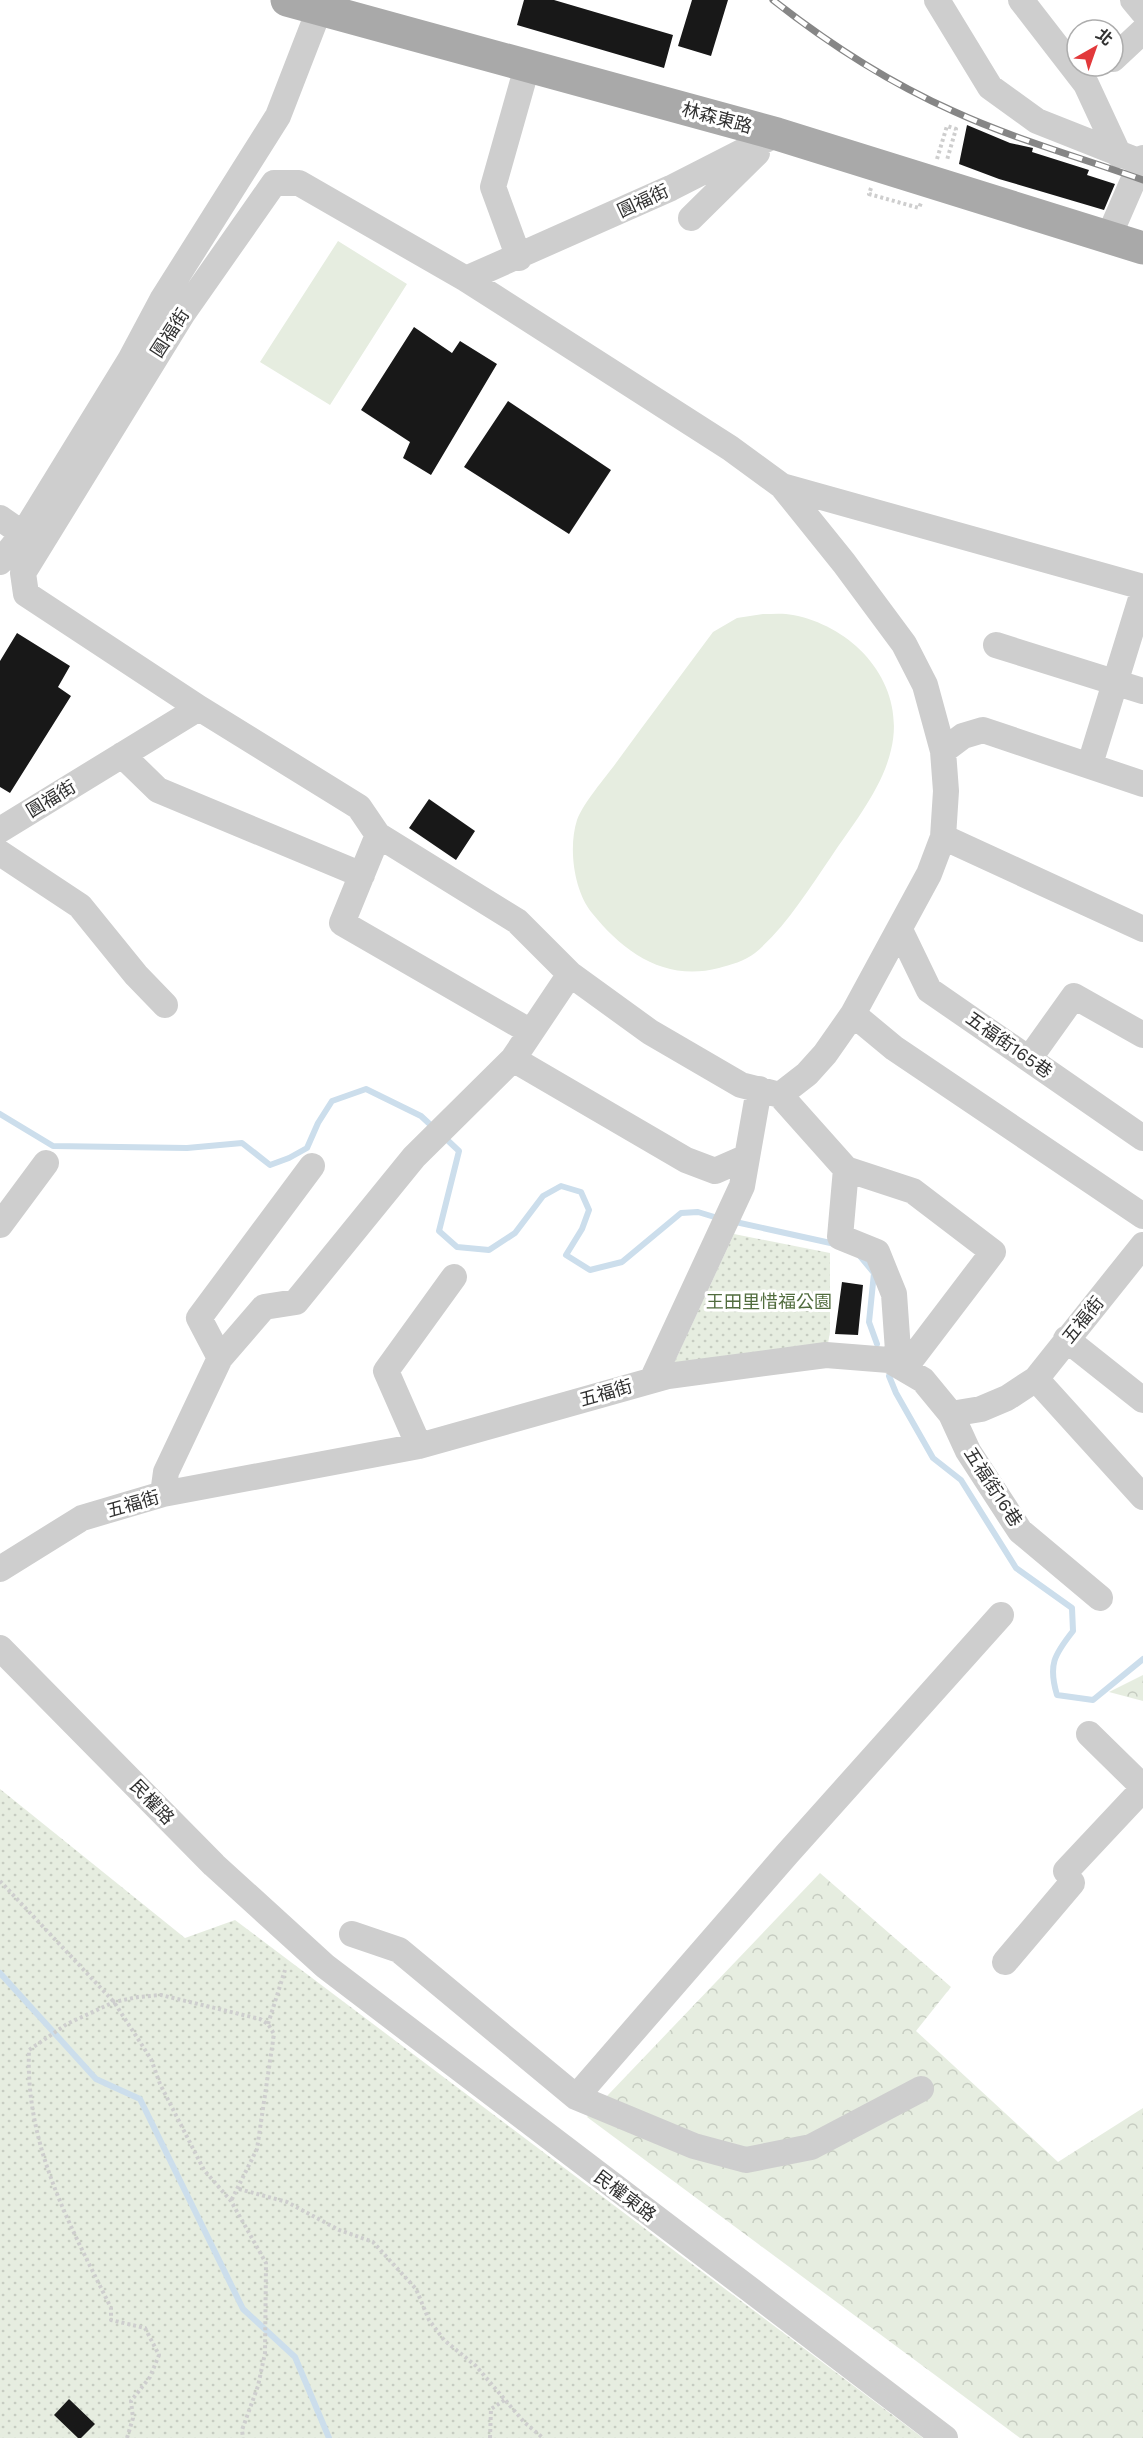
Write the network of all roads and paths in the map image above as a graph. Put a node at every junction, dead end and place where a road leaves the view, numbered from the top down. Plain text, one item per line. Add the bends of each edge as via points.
1 (287, 0) edge
2 (937, 0) edge
3 (1021, 0) edge
4 (1133, 0) edge
5 (321, 5) edge
6 (1143, 12) edge
7 (1143, 31) edge
8 (1125, 48) edge
9 (527, 67) junction
10 (1092, 78) edge
11 (1086, 84) junction
12 (777, 134) junction
13 (944, 140) dead end
14 (947, 158) dead end
15 (1137, 160) edge
16 (869, 194) dead end
17 (919, 208) dead end
18 (691, 218) dead end
19 (1109, 236) junction
20 (1143, 248) edge
21 (519, 258) junction
22 (466, 279) junction
23 (782, 486) junction
24 (0, 518) edge
25 (23, 534) junction
26 (0, 562) edge
27 (1143, 589) edge
28 (996, 645) dead end
29 (1115, 683) junction
30 (1143, 691) edge
31 (199, 708) junction
32 (943, 751) junction
33 (122, 755) junction
34 (1090, 764) junction
35 (1143, 784) edge
36 (0, 830) edge
37 (378, 835) junction
38 (943, 837) junction
39 (0, 853) edge
40 (362, 875) junction
41 (1143, 929) edge
42 (900, 930) junction
43 (570, 974) junction
44 (165, 1005) dead end
45 (853, 1014) junction
46 (531, 1032) junction
47 (1143, 1035) edge
48 (513, 1059) junction
49 (1029, 1059) junction
50 (769, 1092) junction
51 (1143, 1138) edge
52 (747, 1157) junction
53 (46, 1163) dead end
54 (312, 1167) dead end
55 (846, 1169) junction
56 (1143, 1216) edge
57 (0, 1225) edge
58 (1143, 1245) edge
59 (454, 1277) dead end
60 (1066, 1339) junction
61 (220, 1358) junction
62 (902, 1367) junction
63 (1036, 1379) junction
64 (651, 1380) junction
65 (1143, 1400) edge
66 (951, 1414) junction
67 (419, 1446) junction
68 (163, 1494) junction
69 (1143, 1497) edge
70 (0, 1569) edge
71 (1100, 1598) dead end
72 (1001, 1615) dead end
73 (0, 1648) edge
74 (1089, 1734) dead end
75 (1143, 1788) edge
76 (0, 1881) edge
77 (352, 1934) dead end
78 (308, 1951) joint
79 (1005, 1962) dead end
80 (285, 1970) dead end
81 (114, 2002) junction
82 (268, 2024) junction
83 (921, 2089) dead end
84 (576, 2097) junction
85 (239, 2189) junction
86 (231, 2201) junction
87 (506, 2399) junction
88 (127, 2438) edge
89 (243, 2438) edge
90 (490, 2438) edge
91 (543, 2438) edge
92 (945, 2438) edge

1 - 5 main road, 林森東路
2 - 15 street via 990,87 1037,121
3 - 11 street
4 - 6 street
5 - 9 main road, 林森東路
5 - 25 street, 圓福街 via 278,116 162,300 130,360
7 - 8 street
9 - 12 main road, 林森東路
9 - 21 street via 493,187
10 - 11 street
11 - 15 street
12 - 18 street
12 - 19 main road, 林森東路
12 - 21 street, 圓福街
13 - 14 path via 947,126 956,129
15 - 19 street
16 - 17 path
19 - 20 main road, 林森東路
21 - 22 street, 圓福街
22 - 23 street via 730,448
22 - 31 street, 圓福街 via 299,183 274,183 183,313 87,465 23,573 26,594
23 - 27 street
23 - 32 street via 904,644 925,685
24 - 25 street
25 - 26 street, 圓福街
27 - 29 street
28 - 29 street
29 - 30 street
29 - 34 street
31 - 33 street, 圓福街
31 - 37 street via 359,807
32 - 34 street via 963,736 983,730
32 - 38 street
33 - 36 street, 圓福街
33 - 40 street via 158,790
34 - 35 street
37 - 40 street
37 - 43 street via 517,921
38 - 41 street
38 - 42 street
39 - 44 street via 80,906
40 - 46 street via 342,923
42 - 45 street
42 - 49 street, 五福街165巷 via 929,990
43 - 46 street
43 - 50 street via 650,1032 741,1085
45 - 50 street via 807,1074
45 - 56 street via 894,1048
46 - 48 street
47 - 49 street via 1074,996
48 - 52 street via 686,1161 716,1171
48 - 61 street via 414,1157 296,1302 264,1307
49 - 51 street, 五福街165巷
50 - 52 street
50 - 55 street
52 - 64 street via 742,1186
53 - 57 street
54 - 61 street via 199,1318
55 - 62 street via 840,1237 877,1252 894,1294
55 - 62 street via 913,1191 993,1252
58 - 60 street, 五福街
59 - 67 street via 386,1371
60 - 63 street, 五福街
60 - 65 street
61 - 68 street via 166,1472
62 - 64 street, 五福街 via 889,1360 826,1355
62 - 66 street, 五福街 via 923,1380
63 - 66 street, 五福街 via 981,1409
63 - 69 street
64 - 67 street, 五福街
66 - 71 street, 五福街16巷 via 968,1451 1020,1531
67 - 68 street, 五福街
68 - 70 street, 五福街 via 82,1518
72 - 84 street
73 - 78 street, 民權路 via 214,1865
74 - 75 street
75 - 79 street
76 - 81 path
77 - 84 street via 399,1950
78 - 92 street, 民權東路
80 - 82 path
81 - 82 path via 161,1995
81 - 86 path via 151,2059 204,2170
81 - 88 path via 50,2034 29,2050 28,2084 43,2160 111,2308 111,2320 145,2328 159,2355 150,2377 131,2401 133,2418
82 - 85 path via 274,2034 257,2149
83 - 84 street via 811,2147 746,2160 694,2146
85 - 86 path
85 - 87 path via 287,2202 339,2230 373,2242 416,2289 429,2320 444,2340 476,2366
86 - 89 path via 266,2263 265,2353
87 - 90 path via 491,2409
87 - 91 path

